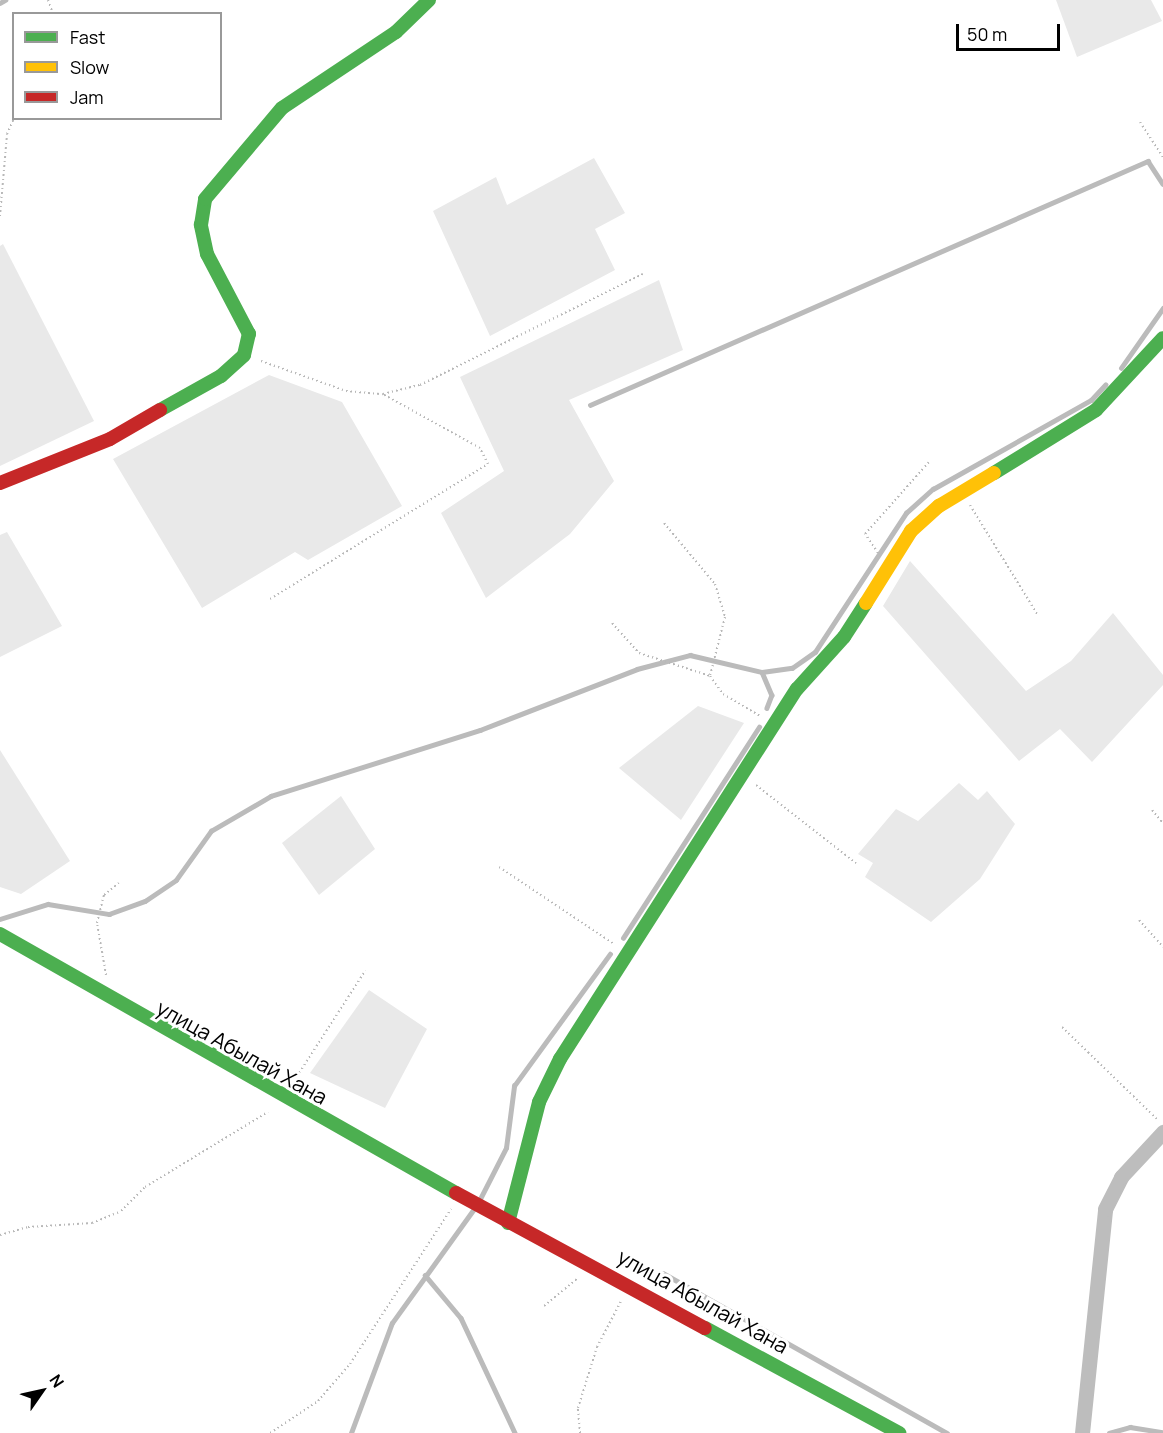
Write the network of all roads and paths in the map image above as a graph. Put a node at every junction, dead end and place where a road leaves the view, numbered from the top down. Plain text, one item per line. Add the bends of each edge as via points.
1 (429, 0) edge
2 (13, 120) edge
3 (1140, 122) dead end
4 (1163, 157) edge
5 (0, 216) edge
6 (643, 274) dead end
7 (1163, 338) edge
8 (244, 355) junction
9 (383, 394) junction
10 (928, 462) dead end
11 (0, 483) edge
12 (963, 492) junction
13 (664, 523) dead end
14 (890, 570) junction
15 (270, 599) dead end
16 (1037, 614) dead end
17 (612, 622) dead end
18 (710, 676) junction
19 (777, 726) junction
20 (745, 776) junction
21 (1152, 810) dead end
22 (1163, 823) edge
23 (856, 863) dead end
24 (499, 867) dead end
25 (119, 883) dead end
26 (1138, 921) dead end
27 (0, 934) edge
28 (1163, 947) edge
29 (628, 954) junction
30 (365, 971) dead end
31 (110, 1002) junction
32 (1062, 1027) dead end
33 (286, 1101) junction
34 (1163, 1126) edge
35 (1163, 1132) edge
36 (463, 1199) junction
37 (508, 1222) junction
38 (0, 1235) edge
39 (594, 1265) junction
40 (630, 1283) junction
41 (544, 1306) dead end
42 (270, 1433) edge
43 (580, 1433) edge
44 (899, 1433) edge
45 (1082, 1433) edge

1 - 8 street via 396,32 282,108 205,199 201,225 207,255 249,334
2 - 5 path via 7,134
3 - 4 path
6 - 9 path via 420,385
7 - 12 street via 1096,410
8 - 9 path via 346,391
8 - 11 street via 221,376 110,439
9 - 15 path via 480,448 489,464
10 - 14 path via 865,534
12 - 14 street via 911,531
12 - 16 path
13 - 18 path via 715,584 725,617
14 - 19 street via 844,636 797,689
17 - 18 path via 639,653
18 - 19 path via 723,694
19 - 20 street
20 - 23 path
20 - 29 street
21 - 22 path
24 - 29 path
25 - 31 path via 104,895 97,923
26 - 28 path
27 - 31 street, улица Абылай Хана
29 - 37 street via 560,1059 538,1102
30 - 33 path via 296,1071
31 - 33 street, улица Абылай Хана
32 - 34 path
33 - 36 street, улица Абылай Хана
33 - 38 path via 145,1187 121,1211 92,1223 28,1227
35 - 45 street via 1121,1177 1105,1209
36 - 37 street, улица Абылай Хана
36 - 42 path via 350,1364 318,1401
37 - 39 street, улица Абылай Хана
39 - 40 street, улица Абылай Хана
39 - 41 path
40 - 43 path via 597,1347 578,1408
40 - 44 street, улица Абылай Хана

